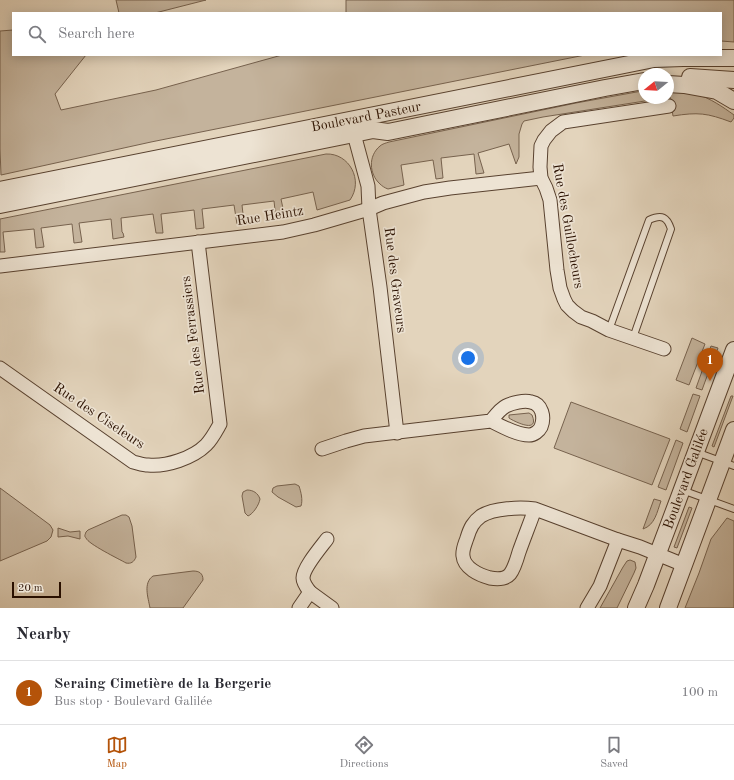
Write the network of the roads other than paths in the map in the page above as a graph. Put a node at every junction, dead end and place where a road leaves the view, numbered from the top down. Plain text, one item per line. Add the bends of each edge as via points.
1 (734, 58) edge
2 (674, 76) edge
3 (734, 80) edge
4 (638, 82) edge
5 (674, 84) edge
6 (734, 101) edge
7 (669, 106) dead end
8 (354, 134) junction
9 (541, 178) junction
10 (0, 190) edge
11 (0, 205) edge
12 (369, 209) junction
13 (198, 242) junction
14 (0, 266) edge
15 (609, 330) junction
16 (633, 338) junction
17 (664, 349) dead end
18 (734, 350) edge
19 (0, 368) edge
20 (491, 421) dead end
21 (220, 424) joint
22 (734, 430) edge
23 (397, 432) junction
24 (322, 449) dead end
25 (696, 452) junction
26 (728, 463) edge
27 (682, 490) junction
28 (708, 500) junction
29 (535, 509) junction
30 (734, 509) edge
31 (327, 539) dead end
32 (618, 540) junction
33 (658, 554) junction
34 (684, 565) junction
35 (310, 592) junction
36 (299, 608) edge
37 (332, 608) edge
38 (587, 608) edge
39 (636, 608) edge
40 (668, 608) edge

1 - 10 street, Boulevard Pasteur via 654,59
2 - 3 street
4 - 8 street, Boulevard Pasteur via 388,132 373,130
5 - 6 street via 717,91
7 - 9 street, Rue des Guillocheurs via 563,122 551,130 541,146
8 - 11 street, Boulevard Pasteur
8 - 12 street, Rue des Graveurs via 368,186
9 - 12 street, Rue Heintz via 424,192
9 - 15 street, Rue des Guillocheurs via 550,200 557,270 564,299 581,317
12 - 13 street, Rue Heintz via 288,231
12 - 23 street, Rue des Graveurs
13 - 14 street, Rue Heintz
13 - 21 street, Rue des Ferrassiers
15 - 16 street, Rue des Guillocheurs
15 - 16 lane via 649,220 662,217 668,221 671,229
16 - 17 street, Rue des Guillocheurs
18 - 25 street, Boulevard Galilée
19 - 21 street, Rue des Ciseleurs via 133,462 163,464 194,454 206,445
20 - 23 street
22 - 26 street, Boulevard Galilée
23 - 24 street via 364,436
25 - 26 lane
25 - 27 street, Boulevard Galilée
26 - 28 street, Boulevard Galilée
27 - 28 lane
27 - 33 street, Boulevard Galilée
28 - 30 lane
28 - 34 street, Boulevard Galilée
29 - 29 street via 494,511 474,522 463,548 467,566 495,579 504,579 509,575
29 - 32 street
31 - 35 street via 305,569 304,583
32 - 33 street
32 - 38 street via 600,586
33 - 34 street
33 - 39 street, Boulevard Galilée
34 - 40 street, Boulevard Galilée
35 - 36 street
35 - 37 street

